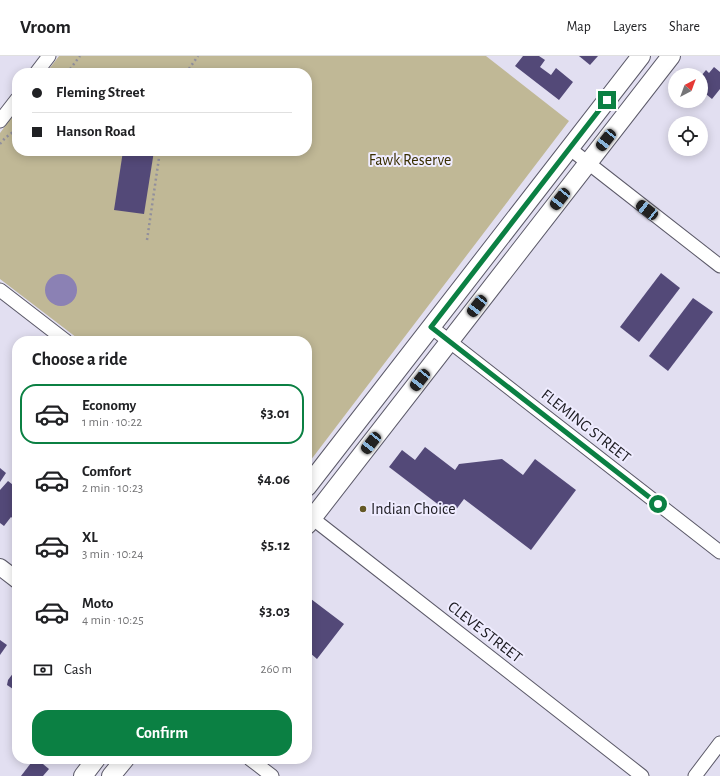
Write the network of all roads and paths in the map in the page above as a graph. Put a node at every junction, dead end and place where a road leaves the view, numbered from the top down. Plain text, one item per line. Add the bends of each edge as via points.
1 (49, 56) edge
2 (80, 56) edge
3 (641, 56) edge
4 (671, 56) edge
5 (196, 57) edge
6 (40, 68) edge
7 (71, 68) edge
8 (189, 68) edge
9 (12, 105) edge
10 (0, 121) edge
11 (12, 133) edge
12 (0, 144) edge
13 (569, 148) junction
14 (159, 156) edge
15 (588, 164) junction
16 (147, 240) dead end
17 (720, 266) edge
18 (0, 290) edge
19 (431, 327) junction
20 (60, 336) edge
21 (449, 342) junction
22 (312, 481) edge
23 (312, 516) edge
24 (312, 522) edge
25 (720, 552) edge
26 (0, 567) edge
27 (12, 576) edge
28 (720, 743) edge
29 (92, 764) edge
30 (121, 764) edge
31 (256, 764) edge
32 (83, 776) edge
33 (112, 776) edge
34 (272, 776) edge
35 (642, 776) edge
36 (695, 776) edge

1 - 6 street
2 - 7 path
3 - 13 main road
4 - 15 main road
5 - 8 path
9 - 10 street
11 - 12 path
13 - 15 street
13 - 19 main road
14 - 16 path
15 - 17 street
15 - 21 main road
18 - 20 street
19 - 21 street, FLEMING STREET
19 - 22 main road
21 - 23 main road
21 - 25 street, FLEMING STREET
24 - 35 street, CLEVE STREET
26 - 27 street
28 - 36 street
29 - 32 main road
30 - 33 main road
31 - 34 street

